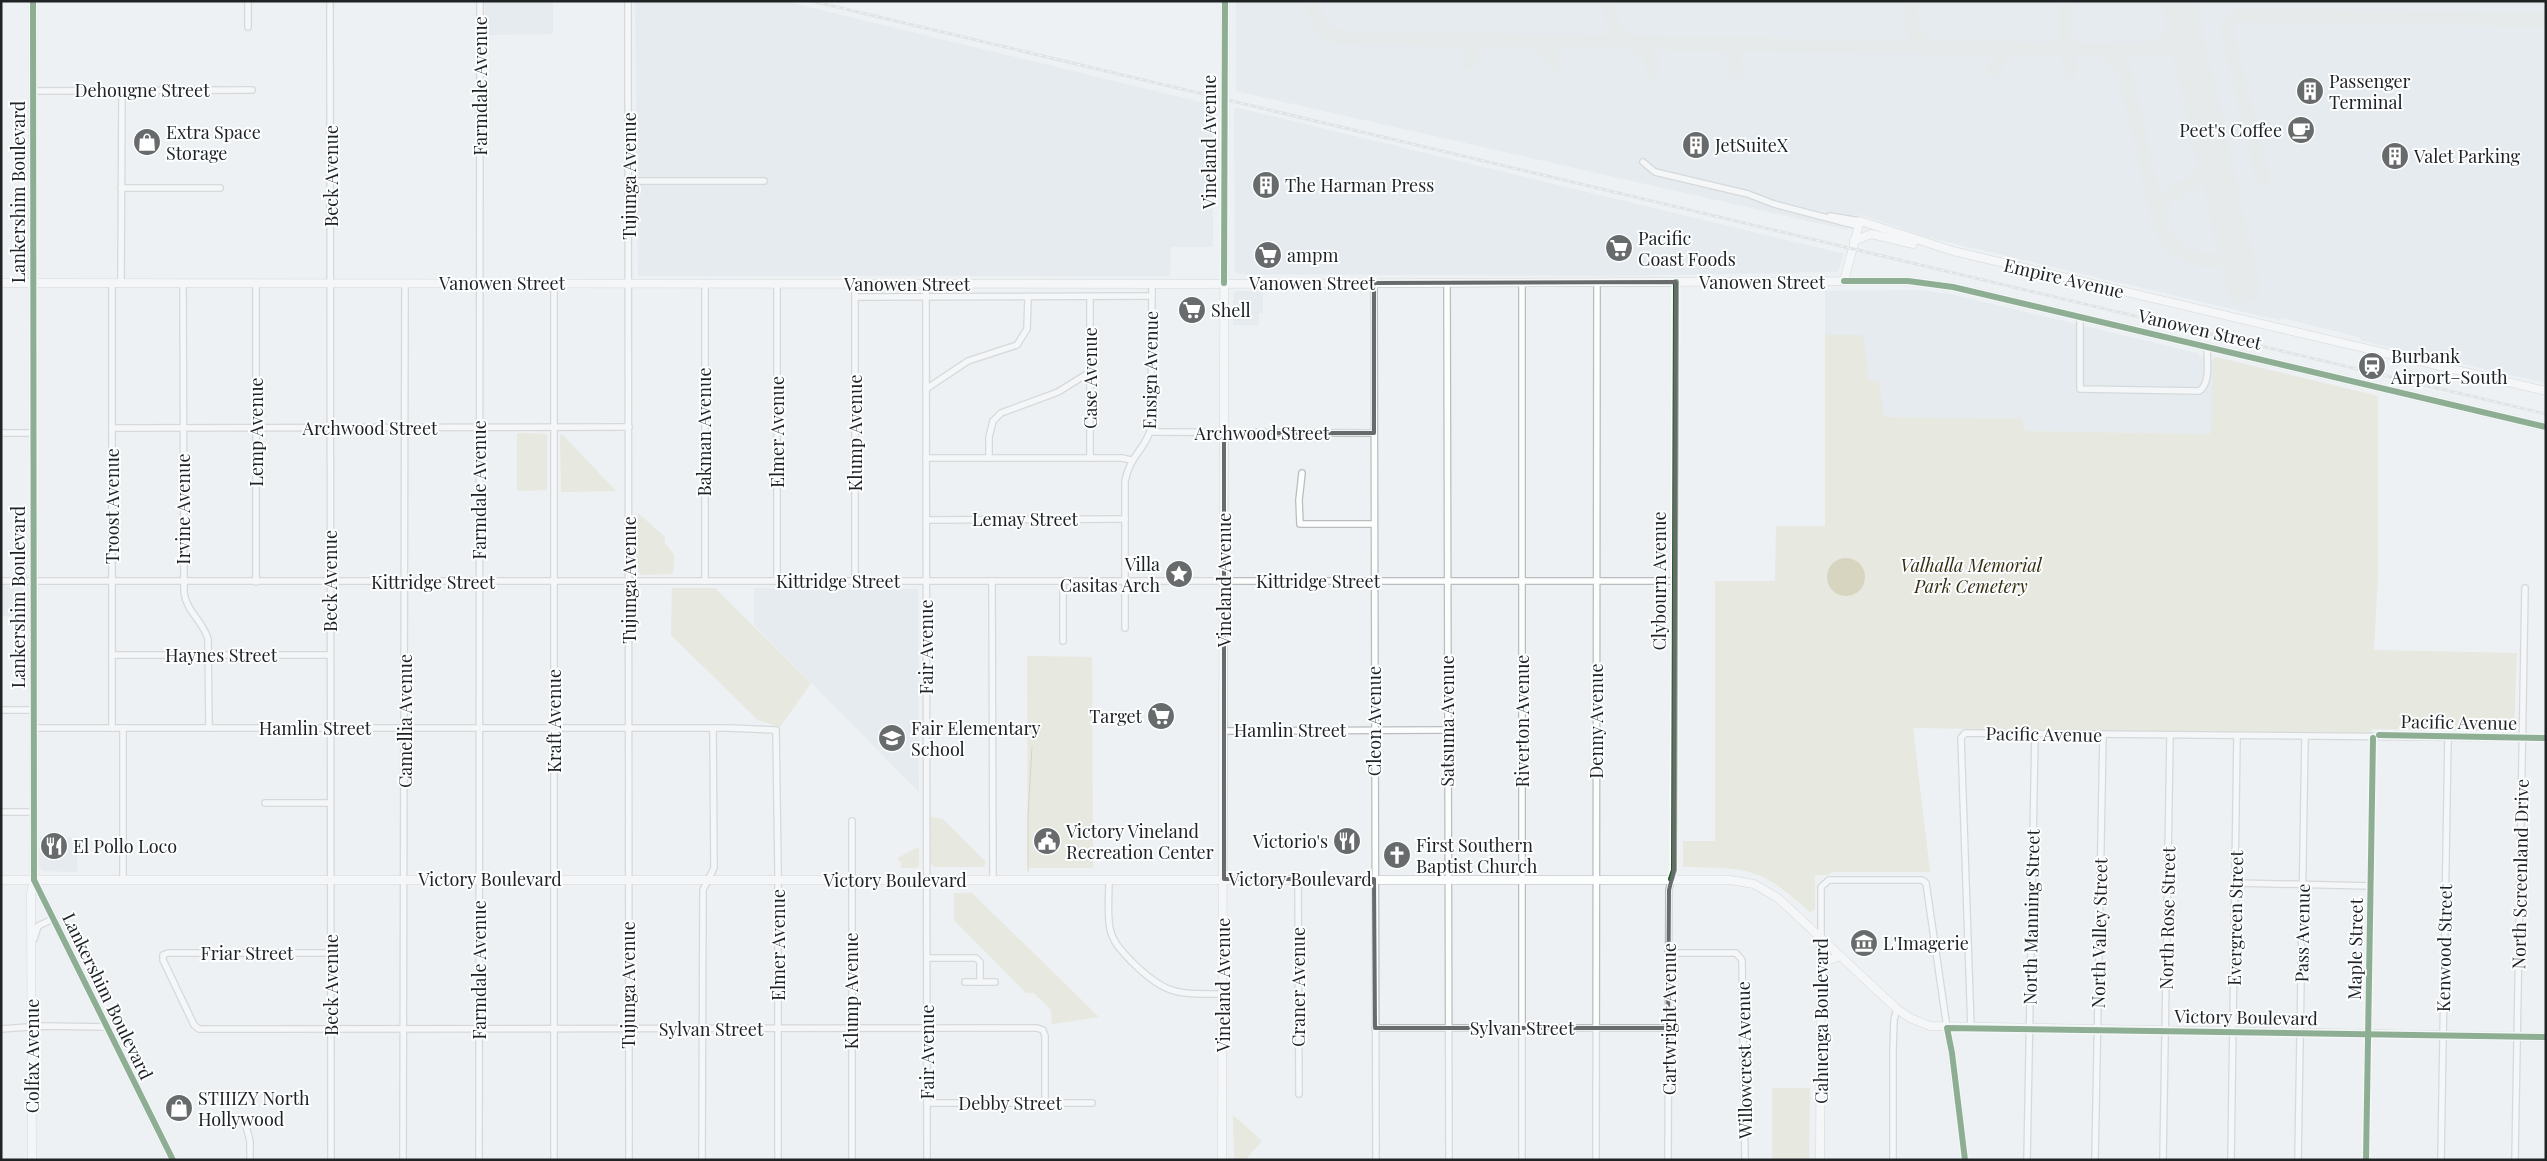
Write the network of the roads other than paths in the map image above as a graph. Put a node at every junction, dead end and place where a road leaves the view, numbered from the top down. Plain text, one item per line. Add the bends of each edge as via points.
1 (33, 1) edge
2 (248, 1) edge
3 (330, 1) edge
4 (480, 1) edge
5 (628, 1) edge
6 (1224, 1) edge
7 (248, 27) dead end
8 (122, 90) junction
9 (252, 90) dead end
10 (33, 91) junction
11 (1643, 162) dead end
12 (629, 181) junction
13 (764, 181) dead end
14 (121, 188) junction
15 (220, 188) dead end
16 (1859, 223) junction
17 (1854, 241) junction
18 (1913, 244) junction
19 (1934, 246) junction
20 (1844, 281) junction
21 (1522, 282) junction
22 (1676, 282) junction
23 (1, 283) edge
24 (34, 283) junction
25 (112, 283) junction
26 (121, 283) junction
27 (183, 283) junction
28 (256, 283) junction
29 (331, 283) junction
30 (405, 283) junction
31 (479, 283) junction
32 (554, 283) junction
33 (629, 283) junction
34 (705, 283) junction
35 (1224, 283) junction
36 (1374, 283) junction
37 (1447, 283) junction
38 (1597, 283) junction
39 (777, 284) junction
40 (855, 284) junction
41 (926, 284) junction
42 (1152, 284) junction
43 (1152, 296) junction
44 (855, 297) junction
45 (926, 297) junction
46 (1028, 297) junction
47 (1090, 297) junction
48 (2080, 317) junction
49 (2207, 347) junction
50 (1090, 372) junction
51 (926, 389) junction
52 (2546, 391) edge
53 (405, 427) junction
54 (479, 427) junction
55 (553, 427) junction
56 (629, 427) junction
57 (112, 428) junction
58 (183, 428) junction
59 (256, 428) junction
60 (330, 428) junction
61 (2546, 428) edge
62 (1150, 432) junction
63 (1, 433) edge
64 (34, 433) junction
65 (1224, 433) junction
66 (1374, 433) junction
67 (926, 458) junction
68 (989, 458) junction
69 (1090, 458) junction
70 (1131, 460) junction
71 (1302, 473) dead end
72 (1125, 519) junction
73 (926, 520) junction
74 (1374, 524) junction
75 (629, 581) junction
76 (705, 581) junction
77 (777, 581) junction
78 (926, 581) junction
79 (992, 581) junction
80 (1063, 581) junction
81 (1124, 581) junction
82 (1223, 581) junction
83 (1374, 581) junction
84 (1447, 581) junction
85 (1522, 581) junction
86 (1596, 581) junction
87 (1674, 581) junction
88 (1, 582) edge
89 (33, 582) junction
90 (111, 582) junction
91 (184, 582) junction
92 (256, 582) junction
93 (330, 582) junction
94 (405, 582) junction
95 (479, 582) junction
96 (554, 582) junction
97 (855, 582) junction
98 (2525, 588) dead end
99 (1124, 628) dead end
100 (1062, 641) dead end
101 (112, 655) junction
102 (209, 655) junction
103 (330, 655) junction
104 (1, 710) edge
105 (33, 710) junction
106 (33, 728) junction
107 (112, 728) junction
108 (123, 728) junction
109 (210, 728) junction
110 (330, 728) junction
111 (480, 728) junction
112 (554, 728) junction
113 (629, 728) junction
114 (713, 728) junction
115 (405, 729) junction
116 (776, 730) joint
117 (1224, 730) junction
118 (1374, 730) junction
119 (1447, 730) junction
120 (2035, 734) junction
121 (2103, 735) junction
122 (2237, 736) junction
123 (2170, 737) junction
124 (2305, 737) junction
125 (2448, 737) junction
126 (2373, 738) junction
127 (2522, 738) junction
128 (2546, 738) edge
129 (265, 802) dead end
130 (330, 802) junction
131 (1, 812) edge
132 (34, 812) junction
133 (852, 821) dead end
134 (479, 879) junction
135 (554, 879) junction
136 (629, 879) junction
137 (1224, 879) junction
138 (1298, 879) junction
139 (1374, 879) junction
140 (1447, 879) junction
141 (1671, 879) junction
142 (1, 880) edge
143 (34, 880) junction
144 (123, 880) junction
145 (330, 880) junction
146 (404, 880) junction
147 (708, 880) junction
148 (778, 880) junction
149 (851, 880) junction
150 (926, 880) junction
151 (993, 880) junction
152 (1109, 880) junction
153 (1522, 880) junction
154 (1596, 880) junction
155 (2236, 883) junction
156 (2303, 884) junction
157 (2371, 886) junction
158 (53, 919) junction
159 (1821, 938) junction
160 (32, 951) junction
161 (331, 953) junction
162 (1668, 953) junction
163 (1840, 956) junction
164 (926, 958) junction
165 (1821, 962) junction
166 (965, 982) dead end
167 (980, 982) junction
168 (995, 982) dead end
169 (1223, 994) junction
170 (1898, 1009) junction
171 (106, 1027) junction
172 (32, 1028) junction
173 (554, 1028) junction
174 (703, 1028) junction
175 (927, 1028) junction
176 (1375, 1028) junction
177 (1448, 1028) junction
178 (1522, 1028) junction
179 (1596, 1028) junction
180 (1668, 1028) junction
181 (1947, 1028) junction
182 (1971, 1028) junction
183 (2029, 1028) junction
184 (1, 1029) edge
185 (198, 1029) joint
186 (331, 1029) junction
187 (404, 1029) junction
188 (479, 1029) junction
189 (628, 1029) junction
190 (777, 1029) junction
191 (852, 1029) junction
192 (2098, 1030) junction
193 (2166, 1031) junction
194 (2233, 1032) junction
195 (2301, 1033) junction
196 (2368, 1034) junction
197 (2443, 1035) junction
198 (2517, 1037) junction
199 (2546, 1037) edge
200 (1299, 1094) dead end
201 (927, 1103) junction
202 (1045, 1103) junction
203 (1092, 1103) dead end
204 (245, 1122) dead end
205 (32, 1160) edge
206 (173, 1160) edge
207 (250, 1160) edge
208 (331, 1160) edge
209 (403, 1160) edge
210 (480, 1160) edge
211 (554, 1160) edge
212 (629, 1160) edge
213 (702, 1160) edge
214 (778, 1160) edge
215 (852, 1160) edge
216 (927, 1160) edge
217 (1222, 1160) edge
218 (1376, 1160) edge
219 (1449, 1160) edge
220 (1522, 1160) edge
221 (1596, 1160) edge
222 (1668, 1160) edge
223 (1745, 1160) edge
224 (1820, 1160) edge
225 (1893, 1160) edge
226 (1965, 1160) edge
227 (2027, 1160) edge
228 (2095, 1160) edge
229 (2162, 1160) edge
230 (2231, 1160) edge
231 (2298, 1160) edge
232 (2366, 1160) edge
233 (2441, 1160) edge
234 (2515, 1160) edge

1 - 10 main road, Lankershim Boulevard
2 - 7 street
3 - 29 street, Beck Avenue
4 - 31 street, Farmdale Avenue
5 - 12 street, Tujunga Avenue
6 - 35 main road, Vineland Avenue
8 - 9 street, Dehougne Street
8 - 10 street, Dehougne Street
8 - 14 street
10 - 24 main road, Lankershim Boulevard
11 - 16 street, Empire Avenue via 1655,172
12 - 13 street
12 - 33 street, Tujunga Avenue
14 - 15 street
14 - 26 street
16 - 17 main road
16 - 18 main road, Empire Avenue
16 - 19 main road, Empire Avenue
17 - 18 main road via 1871,234
17 - 20 main road
18 - 19 main road, Empire Avenue
19 - 52 main road, Empire Avenue
20 - 22 main road, Vanowen Street
20 - 48 main road, Vanowen Street via 1894,280 1938,284
21 - 37 main road, Vanowen Street
21 - 38 main road, Vanowen Street
21 - 85 street, Riverton Avenue
22 - 38 main road, Vanowen Street
22 - 87 street, Clybourn Avenue
23 - 24 main road, Vanowen Street
24 - 25 main road, Vanowen Street
24 - 64 main road, Lankershim Boulevard
25 - 26 main road, Vanowen Street
25 - 57 street, Troost Avenue
26 - 27 main road, Vanowen Street
27 - 28 main road, Vanowen Street
27 - 58 street, Irvine Avenue
28 - 29 main road, Vanowen Street
28 - 59 street, Lemp Avenue
29 - 30 main road, Vanowen Street
29 - 60 street, Beck Avenue
30 - 31 main road, Vanowen Street
30 - 53 street, Camellia Avenue
31 - 32 main road, Vanowen Street
31 - 54 street, Farmdale Avenue
32 - 33 main road, Vanowen Street
32 - 55 street, Kraft Avenue
33 - 34 main road, Vanowen Street
33 - 56 street, Tujunga Avenue
34 - 39 main road, Vanowen Street
34 - 76 street, Bakman Avenue
35 - 36 main road, Vanowen Street
35 - 42 main road, Vanowen Street
35 - 65 main road, Vineland Avenue
36 - 37 main road, Vanowen Street
36 - 66 street, Cleon Avenue
37 - 84 street, Satsuma Avenue
38 - 86 street, Denny Avenue
39 - 40 main road, Vanowen Street
39 - 77 street, Elmer Avenue
40 - 41 main road, Vanowen Street
40 - 44 street, Klump Avenue
41 - 42 main road, Vanowen Street
41 - 45 street, Fair Avenue
42 - 43 street, Ensign Avenue
43 - 47 street, Vanowen Street
43 - 62 street, Ensign Avenue
44 - 45 street, Vanowen Street
44 - 97 street, Klump Avenue
45 - 46 street, Vanowen Street
45 - 51 street, Fair Avenue
46 - 47 street, Vanowen Street
46 - 51 street via 1027,329 1017,344 968,361
47 - 50 street, Case Avenue
48 - 49 main road, Vanowen Street
48 - 49 street via 2080,389 2198,391 2206,382
49 - 61 main road, Vanowen Street
50 - 68 street via 1058,392 1001,413 993,421
50 - 69 street, Case Avenue
51 - 67 street, Fair Avenue
53 - 54 street, Archwood Street
53 - 60 street, Archwood Street
53 - 94 street, Camellia Avenue
54 - 55 street, Archwood Street
54 - 95 street, Farmdale Avenue
55 - 56 street, Archwood Street
55 - 96 street, Kraft Avenue
56 - 75 street, Tujunga Avenue
57 - 58 street, Archwood Street
57 - 90 street, Troost Avenue
58 - 59 street, Archwood Street
58 - 91 street, Irvine Avenue
59 - 60 street, Archwood Street
59 - 92 street, Lemp Avenue
60 - 93 street, Beck Avenue
62 - 65 street, Archwood Street
62 - 70 street, Ensign Avenue
63 - 64 street
64 - 89 main road, Lankershim Boulevard
65 - 66 street, Archwood Street
65 - 82 main road, Vineland Avenue
66 - 74 street, Cleon Avenue
67 - 68 street
67 - 73 street, Fair Avenue
68 - 69 street
69 - 70 street
70 - 72 street, Ensign Avenue via 1125,481
71 - 74 street via 1300,524
72 - 73 street, Lemay Street
72 - 81 street, Ensign Avenue
73 - 78 street, Fair Avenue
74 - 83 street, Cleon Avenue
75 - 76 street, Kittridge Street
75 - 96 street, Kittridge Street
75 - 113 street, Tujunga Avenue
76 - 77 street, Kittridge Street
77 - 97 street, Kittridge Street
78 - 79 street, Kittridge Street
78 - 97 street, Kittridge Street
78 - 150 street, Fair Avenue
79 - 80 street, Kittridge Street
79 - 151 street
80 - 81 street, Kittridge Street
80 - 100 street
81 - 82 street, Kittridge Street
81 - 99 street, Ensign Avenue
82 - 83 street, Kittridge Street
82 - 117 main road, Vineland Avenue
83 - 84 street, Kittridge Street
83 - 118 street, Cleon Avenue
84 - 85 street, Kittridge Street
84 - 119 street, Satsuma Avenue
85 - 86 street, Kittridge Street
85 - 153 street, Riverton Avenue
86 - 87 street, Kittridge Street
86 - 154 street, Denny Avenue
87 - 141 street, Clybourn Avenue via 1674,870
88 - 89 street, Kittridge Street
89 - 90 street, Kittridge Street
89 - 105 main road, Lankershim Boulevard
90 - 91 street, Kittridge Street
90 - 101 street, Troost Avenue
91 - 92 street, Kittridge Street
91 - 102 street, Irvine Avenue via 184,599 206,631
92 - 93 street, Kittridge Street
93 - 94 street, Kittridge Street
93 - 103 street, Beck Avenue
94 - 95 street, Kittridge Street
94 - 115 street, Camellia Avenue
95 - 96 street, Kittridge Street
95 - 111 street, Farmdale Avenue
96 - 112 street, Kraft Avenue
98 - 127 street, North Screenland Drive
101 - 102 street, Haynes Street
101 - 107 street, Troost Avenue
102 - 103 street, Haynes Street
102 - 109 street, Irvine Avenue
103 - 110 street, Beck Avenue
104 - 105 street
105 - 106 main road, Lankershim Boulevard
106 - 107 street, Hamlin Street
106 - 132 main road, Lankershim Boulevard
107 - 108 street, Hamlin Street
108 - 109 street, Hamlin Street
108 - 144 street
109 - 110 street, Hamlin Street
110 - 115 street, Hamlin Street
110 - 130 street, Beck Avenue
111 - 112 street, Hamlin Street
111 - 115 street, Hamlin Street
111 - 134 street, Farmdale Avenue
112 - 113 street, Hamlin Street
112 - 135 street, Kraft Avenue
113 - 114 street, Hamlin Street
113 - 136 street, Tujunga Avenue
114 - 116 street, Hamlin Street
114 - 147 street via 714,868
115 - 146 street, Camellia Avenue
116 - 148 street, Elmer Avenue
117 - 118 street, Hamlin Street
117 - 137 main road, Vineland Avenue
118 - 119 street, Hamlin Street
118 - 139 street, Cleon Avenue
119 - 140 street, Satsuma Avenue
120 - 121 street, Pacific Avenue
120 - 182 street, Pacific Avenue via 1962,735
120 - 183 street, North Manning Street
121 - 123 street, Pacific Avenue
121 - 192 street, North Valley Street
122 - 123 street, Pacific Avenue
122 - 124 street, Pacific Avenue
122 - 155 street, Evergreen Street
123 - 193 street, North Rose Street
124 - 126 street, Pacific Avenue
124 - 156 street, Pass Avenue
125 - 126 street, Pacific Avenue
125 - 127 street, Pacific Avenue
125 - 197 street, Kenwood Street
126 - 157 street, Maple Street
127 - 128 street, Pacific Avenue
127 - 198 street, North Screenland Drive
129 - 130 street
130 - 145 street, Beck Avenue
131 - 132 street
132 - 143 main road, Lankershim Boulevard
133 - 149 street, Klump Avenue
134 - 135 main road, Victory Boulevard
134 - 146 main road, Victory Boulevard
134 - 188 street, Farmdale Avenue
135 - 136 main road, Victory Boulevard
135 - 173 street, Kraft Avenue
136 - 147 main road, Victory Boulevard
136 - 189 street, Tujunga Avenue
137 - 138 main road, Victory Boulevard
137 - 152 main road, Victory Boulevard
137 - 169 main road, Vineland Avenue
138 - 139 main road, Victory Boulevard
138 - 200 street, Craner Avenue
139 - 140 main road, Victory Boulevard
139 - 176 street, Cleon Avenue
140 - 153 main road, Victory Boulevard
140 - 177 street, Satsuma Avenue
141 - 154 main road, Victory Boulevard
141 - 159 main road, Victory Boulevard via 1730,880 1754,884 1778,898
141 - 162 street, Cartwright Avenue
142 - 143 main road, Victory Boulevard
143 - 144 main road, Victory Boulevard
143 - 158 main road, Lankershim Boulevard
143 - 160 main road, Colfax Avenue via 31,893
144 - 145 main road, Victory Boulevard
145 - 146 main road, Victory Boulevard
145 - 161 street, Beck Avenue
146 - 187 street, Camellia Avenue
147 - 148 main road, Victory Boulevard
147 - 174 street via 703,890
148 - 149 main road, Victory Boulevard
148 - 190 street, Elmer Avenue
149 - 150 main road, Victory Boulevard
149 - 191 street, Klump Avenue
150 - 151 main road, Victory Boulevard
150 - 164 street, Fair Avenue
151 - 152 main road, Victory Boulevard
152 - 169 street via 1110,931 1120,950 1156,984 1168,990 1180,994
153 - 154 main road, Victory Boulevard
153 - 178 street, Riverton Avenue
154 - 179 street, Denny Avenue
155 - 156 street
155 - 194 street, Evergreen Street
156 - 157 street
156 - 195 street, Pass Avenue
157 - 196 street, Maple Street
158 - 160 street, Colfax Avenue via 38,926
158 - 171 main road, Lankershim Boulevard
159 - 163 main road, Victory Boulevard
159 - 165 main road, Cahuenga Boulevard
159 - 181 street, Cahuenga Boulevard via 1821,887 1824,882 1922,880 1926,883
160 - 172 main road, Colfax Avenue
161 - 185 street, Friar Street via 163,955
161 - 186 street, Beck Avenue
162 - 180 street, Cartwright Avenue
162 - 223 street, Willowcrest Avenue via 1736,952 1742,960
163 - 165 main road
163 - 170 main road, Victory Boulevard
164 - 167 street via 976,958 980,962
164 - 175 street, Fair Avenue
165 - 224 main road, Cahuenga Boulevard
166 - 167 street
167 - 168 street
169 - 217 main road, Vineland Avenue
170 - 181 main road, Victory Boulevard via 1918,1022
170 - 225 street via 1894,1020 1893,1050
171 - 172 street
171 - 206 main road, Lankershim Boulevard
172 - 184 street
172 - 205 main road, Colfax Avenue
173 - 188 street, Sylvan Street
173 - 189 street, Sylvan Street
173 - 211 street, Kraft Avenue
174 - 189 street, Sylvan Street
174 - 190 street, Sylvan Street
174 - 213 street
175 - 191 street, Sylvan Street
175 - 201 street, Fair Avenue
175 - 202 street, Sylvan Street via 1043,1030
176 - 177 street, Sylvan Street
176 - 218 street, Cleon Avenue
177 - 178 street, Sylvan Street
177 - 219 street, Satsuma Avenue
178 - 179 street, Sylvan Street
178 - 220 street, Riverton Avenue
179 - 180 street, Sylvan Street
179 - 221 street, Denny Avenue
180 - 222 street, Cartwright Avenue
181 - 182 main road, Victory Boulevard
181 - 226 main road
182 - 183 main road, Victory Boulevard
183 - 192 main road, Victory Boulevard
183 - 227 street, North Manning Street
185 - 186 street, Sylvan Street
186 - 187 street, Sylvan Street
186 - 208 street, Beck Avenue
187 - 188 street, Sylvan Street
187 - 209 street, Camellia Avenue
188 - 210 street, Farmdale Avenue
189 - 212 street, Tujunga Avenue
190 - 191 street, Sylvan Street
190 - 214 street, Elmer Avenue
191 - 215 street, Klump Avenue
192 - 193 main road, Victory Boulevard
192 - 228 street, North Valley Street
193 - 194 main road, Victory Boulevard
193 - 229 street, North Rose Street
194 - 195 main road, Victory Boulevard
194 - 230 street, Evergreen Street
195 - 196 main road, Victory Boulevard
195 - 231 street, Pass Avenue
196 - 197 main road, Victory Boulevard
196 - 232 street, Maple Street
197 - 198 main road, Victory Boulevard
197 - 233 street, Kenwood Street
198 - 199 main road, Victory Boulevard
198 - 234 street, North Screenland Drive
201 - 202 street, Debby Street
201 - 216 street, Fair Avenue
202 - 203 street, Debby Street
204 - 207 street

